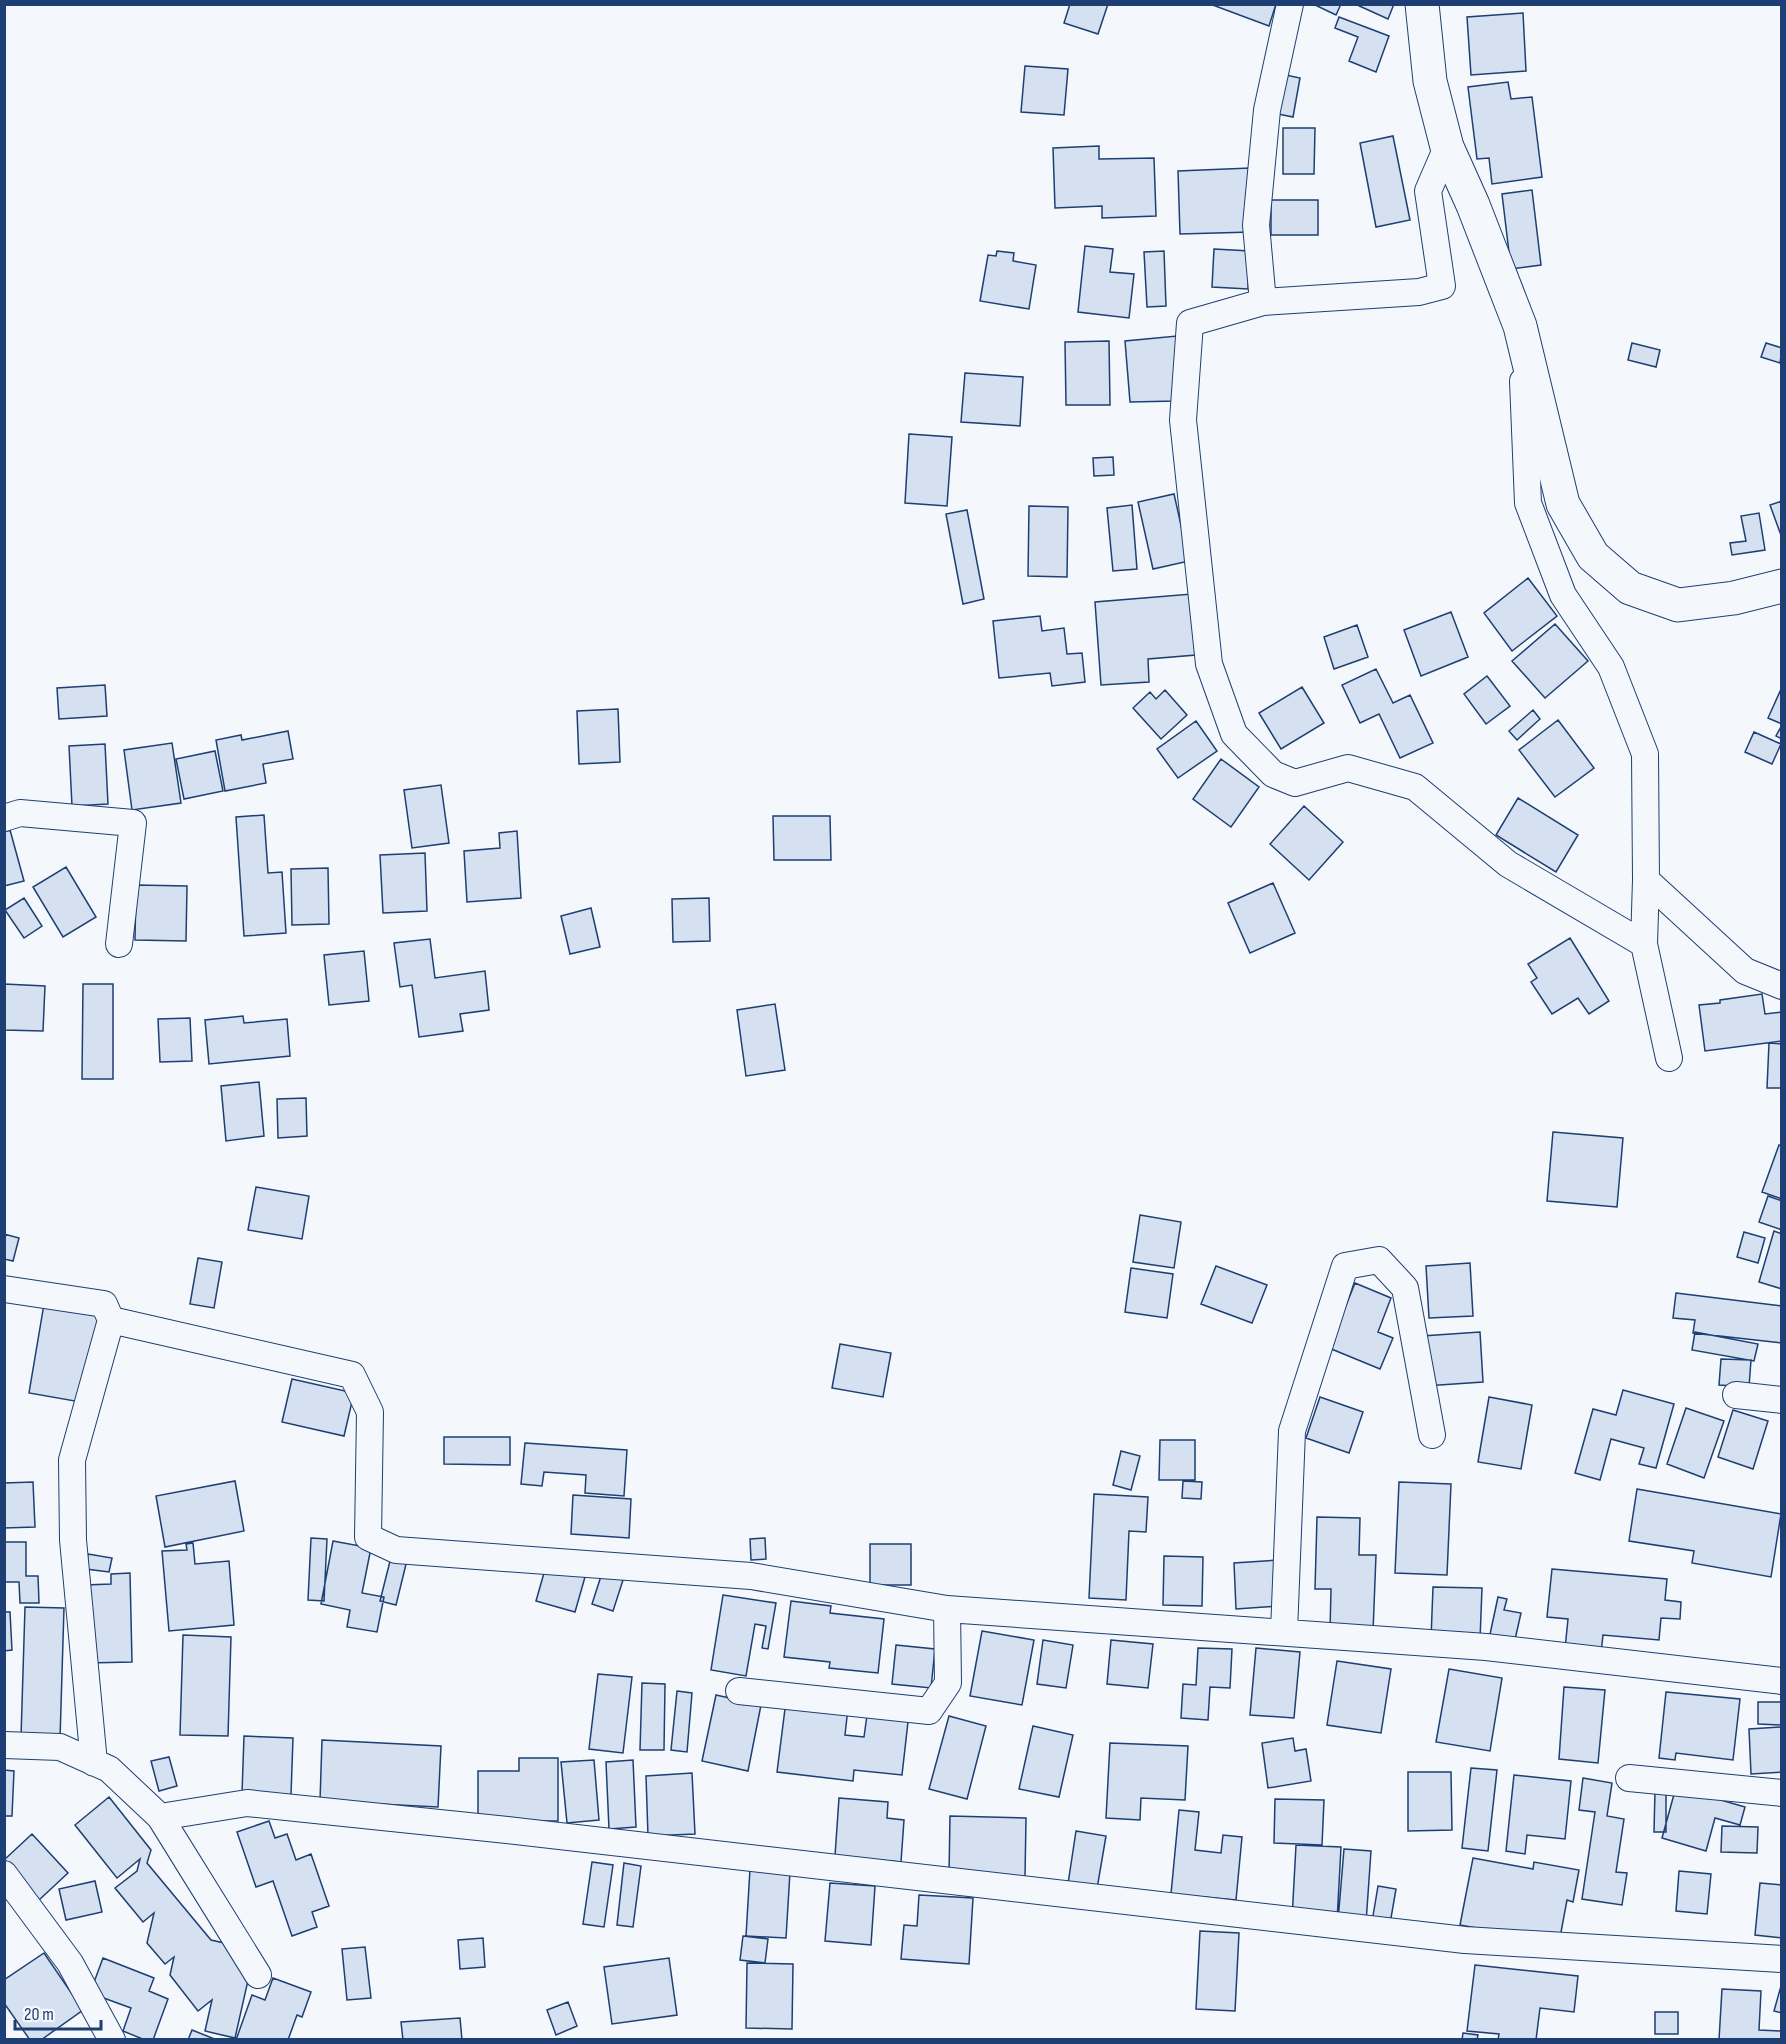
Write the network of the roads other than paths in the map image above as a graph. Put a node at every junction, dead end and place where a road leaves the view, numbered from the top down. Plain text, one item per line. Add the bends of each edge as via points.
1 (1290, 4) edge
2 (1422, 4) edge
3 (1447, 147) junction
4 (1263, 302) junction
5 (1520, 326) junction
6 (1782, 586) edge
7 (4, 818) edge
8 (1646, 880) junction
9 (119, 944) dead end
10 (1644, 944) junction
11 (1782, 986) edge
12 (1669, 1058) dead end
13 (4, 1289) edge
14 (111, 1320) junction
15 (1736, 1395) dead end
16 (1782, 1400) edge
17 (1432, 1435) dead end
18 (947, 1609) junction
19 (1284, 1632) junction
20 (1782, 1681) edge
21 (739, 1691) dead end
22 (4, 1745) edge
23 (94, 1763) junction
24 (1629, 1778) dead end
25 (1782, 1793) edge
26 (160, 1817) junction
27 (4, 1874) edge
28 (1782, 1959) edge
29 (258, 1975) dead end
30 (112, 2040) edge

1 - 4 street via 1267,110 1256,225
2 - 3 main road via 1430,81
3 - 4 street via 1428,191 1442,286 1419,292
3 - 5 main road
4 - 10 street via 1190,323 1184,410 1209,664 1234,734 1273,774 1295,783 1348,768 1415,787 1508,864
5 - 6 main road via 1563,504 1593,556 1630,588 1678,605 1734,598
5 - 8 street via 1528,503 1563,595 1611,667 1645,754
7 - 9 street via 20,813 133,823
8 - 10 street
8 - 11 street via 1745,971
10 - 12 street
13 - 14 street via 104,1304
14 - 18 street via 352,1375 370,1412 368,1537 396,1550 751,1576
14 - 23 street via 72,1460 73,1540
15 - 16 street
17 - 19 street via 1405,1288 1379,1260 1345,1266 1292,1431
18 - 19 street
18 - 21 street via 948,1683 929,1711
19 - 20 street via 1486,1647
22 - 23 street via 60,1747
23 - 26 street via 109,1769
24 - 25 street
26 - 28 street via 247,1803 1465,1940
26 - 29 street
27 - 30 street via 70,1963

